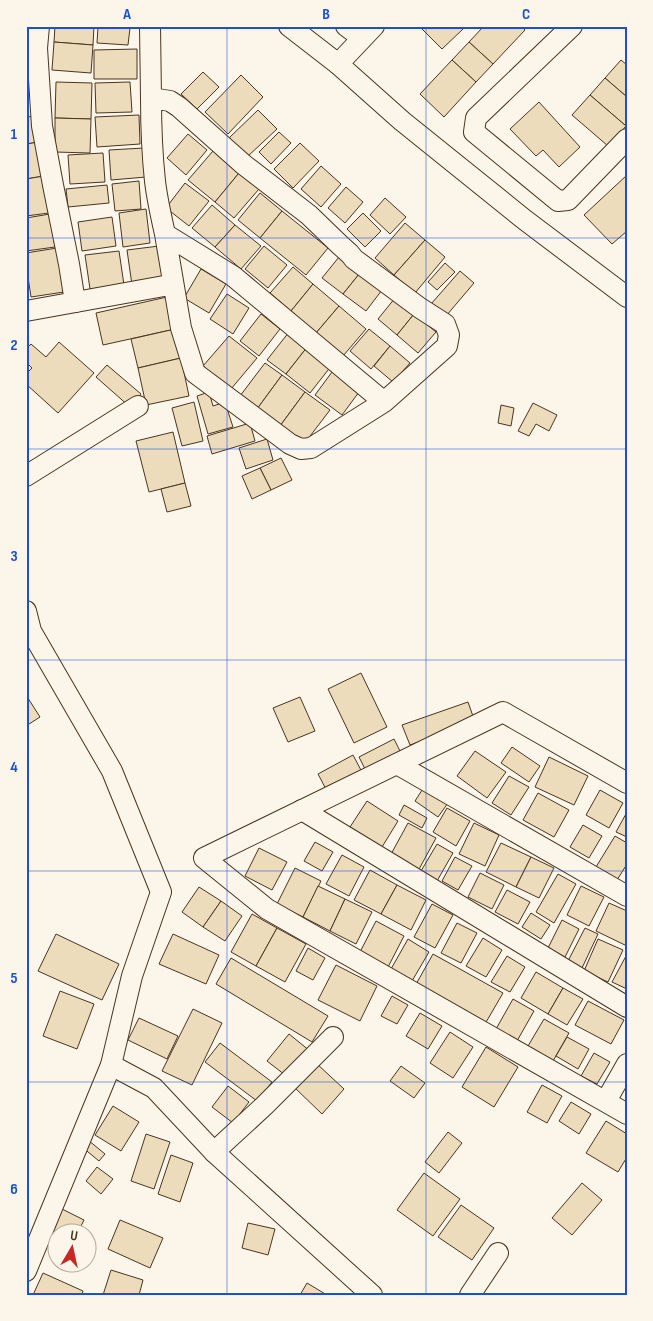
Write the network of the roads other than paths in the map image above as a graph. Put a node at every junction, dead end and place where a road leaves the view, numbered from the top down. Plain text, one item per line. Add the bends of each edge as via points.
1 (39, 26) edge
2 (150, 26) edge
3 (289, 26) edge
4 (346, 26) edge
5 (572, 26) edge
6 (368, 32) edge
7 (338, 64) junction
8 (151, 98) junction
9 (627, 139) edge
10 (165, 234) junction
11 (173, 286) junction
12 (627, 297) edge
13 (75, 302) junction
14 (26, 311) edge
15 (384, 402) junction
16 (138, 406) dead end
17 (26, 476) edge
18 (26, 610) edge
19 (397, 764) junction
20 (627, 783) edge
21 (302, 810) junction
22 (627, 896) edge
23 (627, 1007) edge
24 (333, 1037) dead end
25 (627, 1064) edge
26 (111, 1065) junction
27 (606, 1101) junction
28 (627, 1114) edge
29 (214, 1152) junction
30 (498, 1253) dead end
31 (27, 1271) edge
32 (372, 1295) edge
33 (470, 1295) edge

1 - 13 street via 37,48 42,126
2 - 8 street
3 - 7 street
4 - 6 street
5 - 9 street via 476,118 474,132 558,201 568,200
6 - 7 street
7 - 12 street via 402,121
8 - 10 street via 155,180
8 - 15 street via 179,107 244,164 310,215 354,259 445,324 448,346
10 - 11 street
10 - 15 street via 233,276
11 - 13 street
11 - 15 street via 181,328 195,373 290,444 301,449 311,448
13 - 14 street
16 - 17 street
18 - 26 street via 31,632 112,771 161,892 132,976
19 - 20 street via 503,712
19 - 21 street
19 - 22 street
21 - 23 street
21 - 27 street via 204,858 267,909
24 - 29 street
25 - 27 street
26 - 29 street via 154,1088
26 - 31 street
27 - 28 street
29 - 32 street
30 - 33 street

